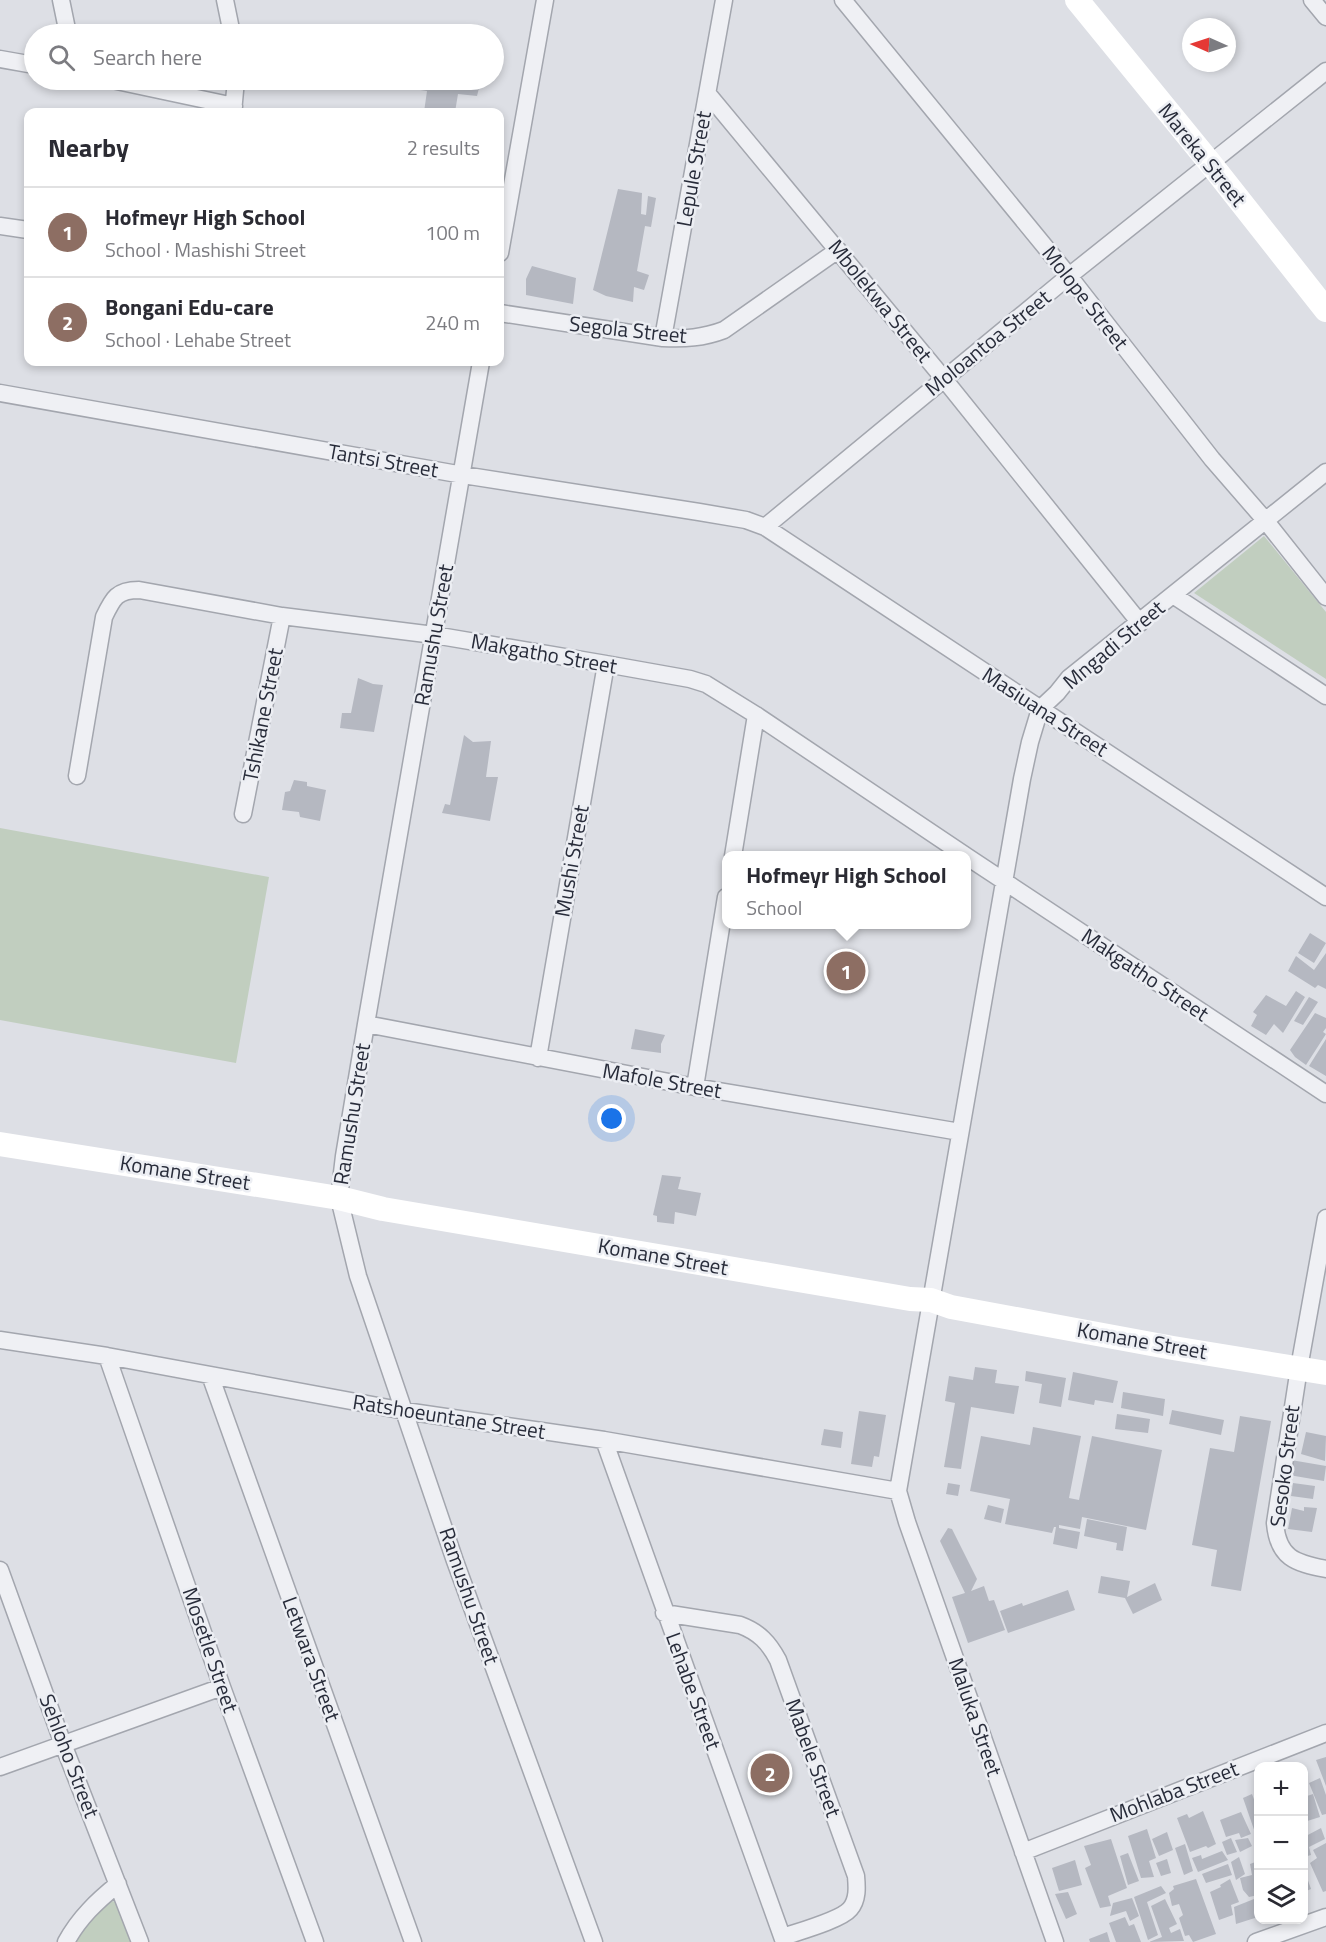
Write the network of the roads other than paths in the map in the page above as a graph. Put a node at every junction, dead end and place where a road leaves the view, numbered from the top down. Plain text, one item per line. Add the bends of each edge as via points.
1 (61, 0) edge
2 (225, 0) edge
3 (544, 0) edge
4 (724, 0) edge
5 (843, 0) edge
6 (1077, 0) edge
7 (1312, 0) edge
8 (1326, 17) edge
9 (66, 24) edge
10 (230, 24) edge
11 (0, 59) edge
12 (24, 63) edge
13 (1326, 71) edge
14 (154, 90) edge
15 (235, 90) edge
16 (708, 94) junction
17 (230, 108) edge
18 (234, 108) edge
19 (1210, 163) junction
20 (0, 226) edge
21 (24, 230) edge
22 (504, 230) edge
23 (838, 250) junction
24 (1069, 276) junction
25 (1326, 310) edge
26 (504, 314) edge
27 (663, 338) junction
28 (480, 366) edge
29 (944, 379) junction
30 (0, 393) edge
31 (1326, 472) edge
32 (463, 475) junction
33 (1265, 520) junction
34 (765, 527) junction
35 (1173, 595) junction
36 (1326, 597) edge
37 (282, 616) junction
38 (1140, 623) junction
39 (434, 635) junction
40 (606, 664) junction
41 (1326, 696) edge
42 (1040, 709) junction
43 (756, 715) junction
44 (77, 776) dead end
45 (243, 814) dead end
46 (734, 851) edge
47 (959, 851) edge
48 (971, 859) edge
49 (1004, 881) junction
50 (1326, 897) edge
51 (722, 922) edge
52 (366, 1024) junction
53 (538, 1058) junction
54 (695, 1087) junction
55 (1326, 1094) edge
56 (960, 1132) junction
57 (0, 1144) edge
58 (339, 1198) junction
59 (1326, 1218) edge
60 (931, 1300) junction
61 (0, 1340) edge
62 (107, 1356) junction
63 (1299, 1368) junction
64 (1326, 1373) edge
65 (210, 1376) junction
66 (405, 1411) junction
67 (604, 1440) junction
68 (898, 1491) junction
69 (1326, 1569) edge
70 (0, 1570) edge
71 (664, 1613) junction
72 (222, 1687) junction
73 (1326, 1733) edge
74 (63, 1744) junction
75 (0, 1767) edge
76 (1023, 1852) junction
77 (118, 1884) junction
78 (1326, 1917) edge
79 (783, 1940) edge
80 (66, 1942) edge
81 (140, 1942) edge
82 (315, 1942) edge
83 (413, 1942) edge
84 (594, 1942) edge
85 (1055, 1942) edge
86 (1256, 1942) edge

1 - 9 street
2 - 10 street
3 - 22 street
4 - 16 street, Lepule Street
5 - 24 street, Molope Street
6 - 19 street, Mareka Street
7 - 8 street
11 - 12 street
13 - 19 street, Moloantoa Street
14 - 17 street
15 - 18 street
16 - 23 street, Mbolekwa Street
16 - 27 street, Lepule Street
19 - 24 street, Moloantoa Street
19 - 25 street, Mareka Street
20 - 21 street
23 - 27 street, Segola Street via 724,330 705,337
23 - 29 street, Mbolekwa Street
24 - 29 street, Moloantoa Street
24 - 33 street, Molope Street via 1212,459
26 - 27 street, Segola Street
28 - 32 street, Ramushu Street
29 - 34 street, Moloantoa Street
29 - 38 street, Mbolekwa Street
30 - 32 street, Tantsi Street
31 - 33 street, Mngadi Street
32 - 34 street, Tantsi Street via 746,520
32 - 39 street, Ramushu Street
33 - 35 street, Mngadi Street
33 - 36 street, Molope Street
34 - 42 street, Masiuana Street
35 - 38 street, Mngadi Street
35 - 41 street
37 - 39 street, Makgatho Street
37 - 44 street, Makgatho Street via 140,590 120,593 104,617
37 - 45 street, Tshikane Street
38 - 42 street, Mngadi Street via 1070,678
39 - 40 street, Makgatho Street
39 - 52 street, Ramushu Street
40 - 43 street, Makgatho Street via 706,684
40 - 53 street, Mushi Street
42 - 49 street via 1022,779
42 - 50 street, Masiuana Street
43 - 46 street
43 - 47 street, Makgatho Street
48 - 49 street, Makgatho Street
49 - 55 street, Makgatho Street
49 - 56 street
51 - 54 street
52 - 53 street, Mafole Street
52 - 58 street, Ramushu Street
53 - 54 street, Mafole Street
54 - 56 street, Mafole Street
56 - 60 street
57 - 58 street, Komane Street
58 - 60 street, Komane Street via 395,1211
58 - 66 street, Ramushu Street via 358,1276
59 - 63 street, Sesoko Street
60 - 63 street, Komane Street via 1173,1348
60 - 68 street
61 - 62 street, Ratshoeuntane Street
62 - 65 street, Ratshoeuntane Street
62 - 72 street, Mosetle Street
63 - 64 street, Komane Street
63 - 69 street, Sesoko Street via 1275,1523 1276,1539 1290,1558
65 - 66 street, Ratshoeuntane Street
65 - 83 street, Letwara Street
66 - 67 street, Ratshoeuntane Street
66 - 84 street, Ramushu Street via 455,1561
67 - 68 street, Ratshoeuntane Street
67 - 71 street, Lehabe Street
68 - 76 street, Maluka Street
70 - 74 street, Sehloho Street
71 - 79 street, Lehabe Street
71 - 79 street, Mabele Street via 741,1625 771,1647 778,1660 857,1888 850,1909 841,1916
72 - 74 street
72 - 82 street, Mosetle Street
73 - 76 street, Mohlaba Street
74 - 75 street
74 - 77 street, Sehloho Street
76 - 85 street, Maluka Street
77 - 80 street via 75,1925
77 - 81 street, Sehloho Street
78 - 86 street

